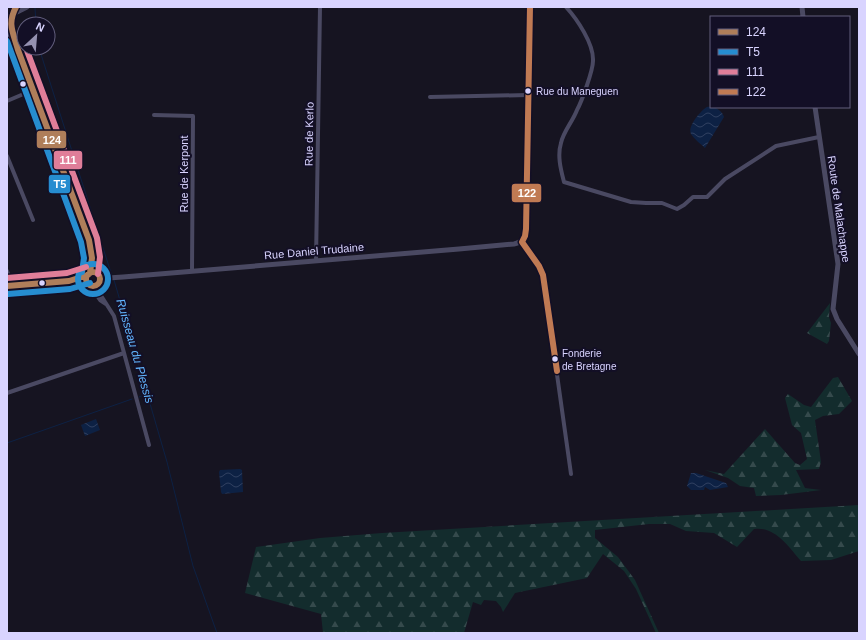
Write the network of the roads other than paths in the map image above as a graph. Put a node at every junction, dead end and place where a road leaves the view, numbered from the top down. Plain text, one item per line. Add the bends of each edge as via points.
1 (16, 7) edge
2 (27, 7) edge
3 (320, 7) edge
4 (530, 7) edge
5 (566, 7) edge
6 (10, 17) edge
7 (7, 27) edge
8 (16, 44) edge
9 (16, 46) edge
10 (20, 56) edge
11 (32, 90) junction
12 (528, 95) junction
13 (430, 97) dead end
14 (7, 101) edge
15 (815, 108) edge
16 (154, 115) dead end
17 (819, 136) junction
18 (7, 156) edge
19 (33, 220) dead end
20 (89, 240) junction
21 (522, 242) junction
22 (316, 261) junction
23 (7, 271) edge
24 (192, 271) junction
25 (89, 274) junction
26 (99, 279) junction
27 (69, 281) junction
28 (89, 284) junction
29 (9, 286) edge
30 (109, 307) junction
31 (124, 353) junction
32 (859, 354) edge
33 (7, 393) edge
34 (149, 445) dead end
35 (571, 474) dead end

1 - 6 main road
2 - 6 street
3 - 22 street, Rue de Kerlo
4 - 12 street
5 - 17 street via 582,28 591,47 593,62 578,110 561,142 559,154 564,182 631,202 662,203 677,209 693,197 707,197 725,179 776,146
6 - 8 main road
7 - 9 main road
10 - 11 main road
11 - 14 street
11 - 20 main road
12 - 13 street
12 - 21 street via 526,229
15 - 17 street, Route de Malachappe
16 - 24 street, Rue de Kerpont via 193,116
17 - 32 street, Route de Malachappe via 838,264 833,309
18 - 19 street
20 - 25 main road via 92,258
20 - 26 main road via 94,250
21 - 22 street, Rue Daniel Trudaine
21 - 35 street via 543,275
22 - 24 street, Rue Daniel Trudaine
23 - 29 street
24 - 26 street, Rue Daniel Trudaine
25 - 26 main road via 94,273
25 - 27 main road
25 - 28 main road
26 - 28 main road via 95,286
26 - 30 street via 100,294
27 - 28 main road
27 - 29 main road
28 - 30 street via 100,300
30 - 31 street
31 - 33 street
31 - 34 street

